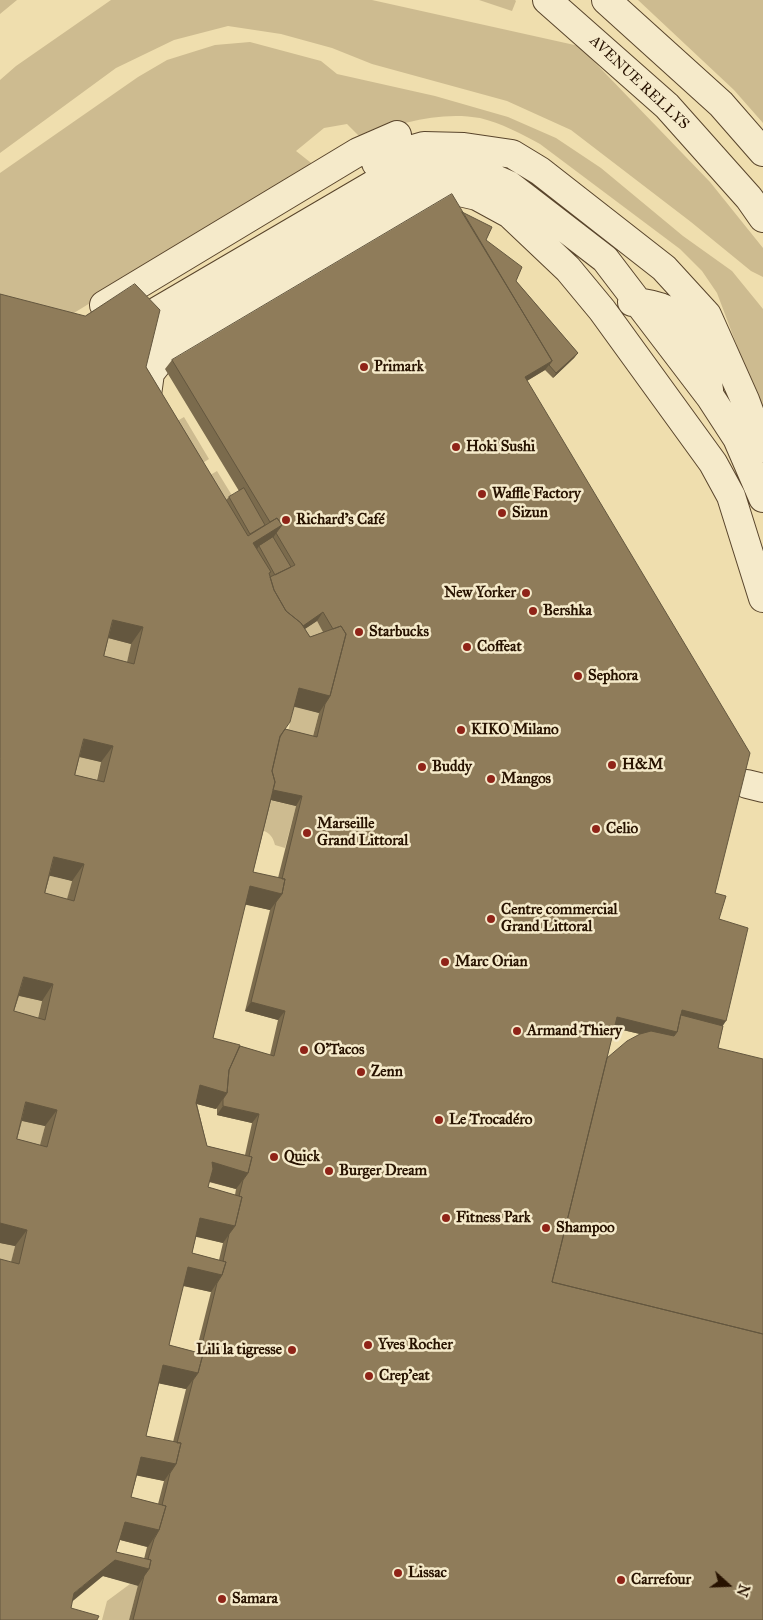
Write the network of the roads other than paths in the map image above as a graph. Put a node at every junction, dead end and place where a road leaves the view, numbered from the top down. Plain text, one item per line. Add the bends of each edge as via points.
1 (547, 0) edge
2 (606, 0) edge
3 (763, 152) edge
4 (763, 218) edge
5 (664, 268) junction
6 (614, 305) junction
7 (88, 323) edge
8 (132, 355) edge
9 (136, 408) edge
10 (763, 448) edge
11 (763, 498) edge
12 (763, 598) edge

1 - 4 street, AVENUE RELLYS via 667,106
2 - 3 street via 721,104
5 - 6 street
5 - 7 street via 540,171 512,154 464,147 424,146 389,156
5 - 10 street via 707,314
6 - 8 street via 605,259 509,185 484,174 461,170 410,169 388,176 142,320 124,345
6 - 9 street via 568,269 510,214 477,196 451,190 434,195 161,359 150,373
6 - 11 street via 711,398 737,438
6 - 12 street via 731,496

